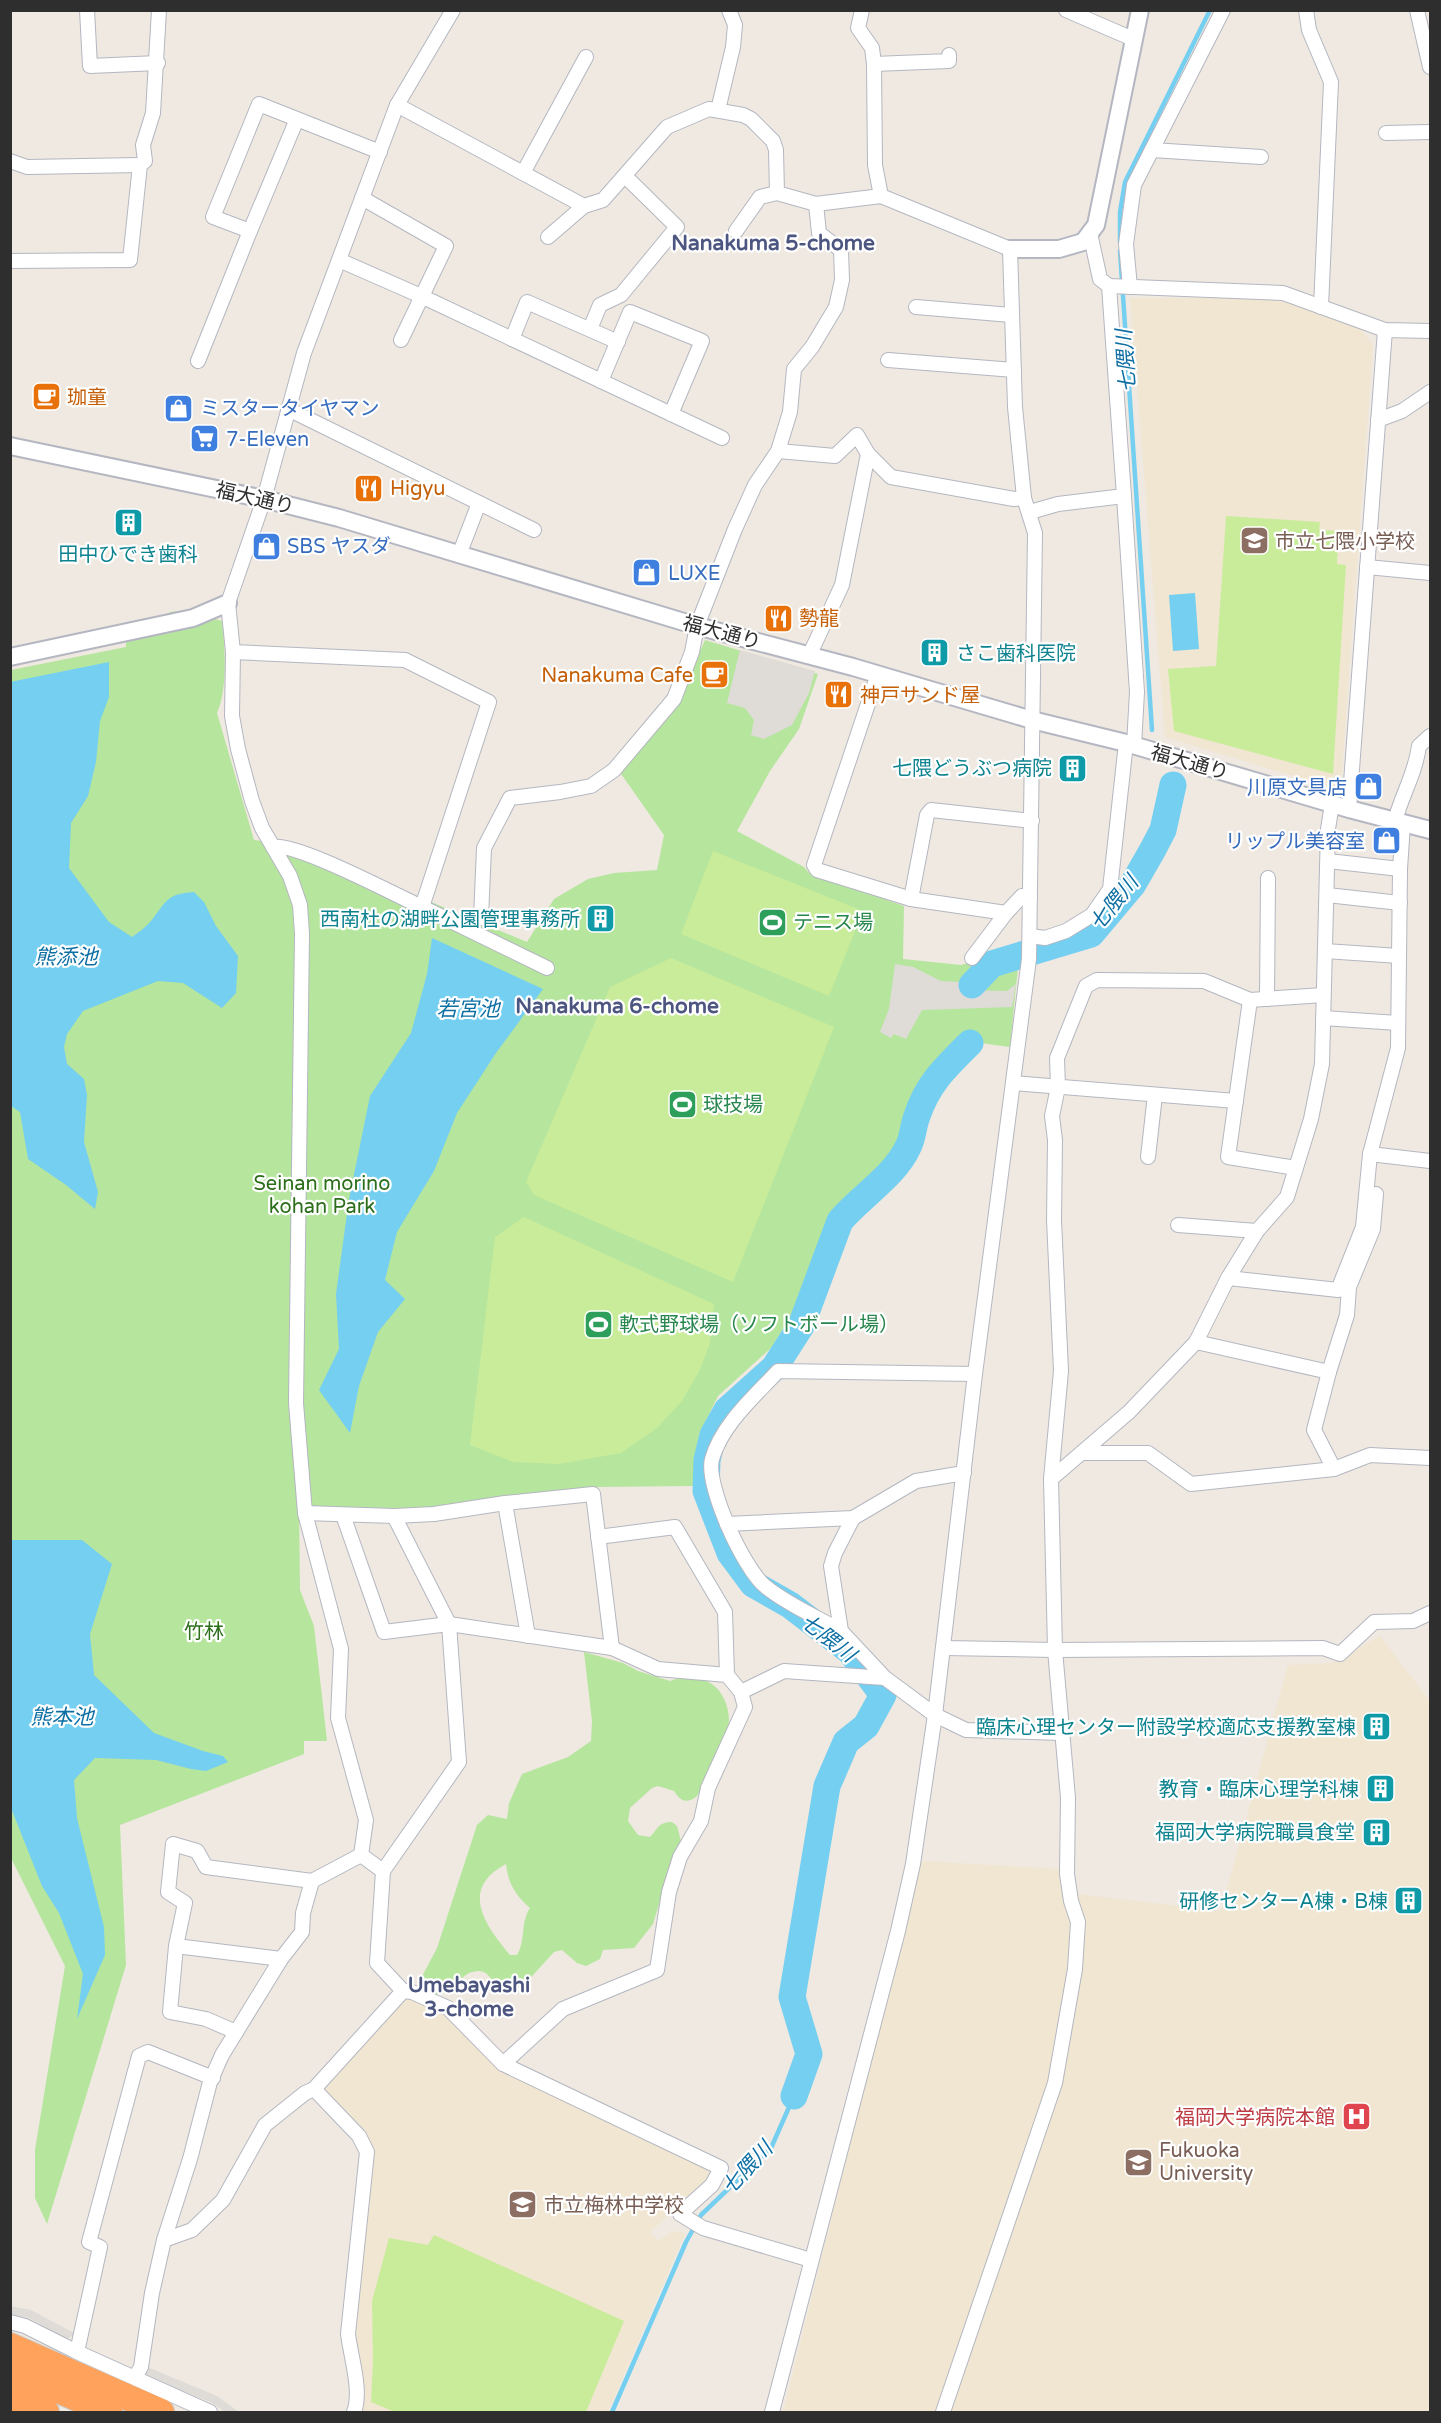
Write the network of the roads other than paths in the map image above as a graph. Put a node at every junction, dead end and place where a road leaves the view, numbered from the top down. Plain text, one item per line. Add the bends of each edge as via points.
1 (87, 10) edge
2 (159, 10) edge
3 (453, 10) edge
4 (729, 10) edge
5 (862, 10) edge
6 (1066, 10) edge
7 (1140, 10) edge
8 (1223, 10) edge
9 (1306, 10) edge
10 (1417, 10) edge
11 (1133, 39) junction
12 (949, 54) dead end
13 (586, 57) dead end
14 (158, 63) junction
15 (874, 64) junction
16 (1431, 66) edge
17 (397, 105) junction
18 (717, 110) junction
19 (297, 119) junction
20 (1431, 132) edge
21 (1386, 134) dead end
22 (1152, 150) junction
23 (380, 152) junction
24 (1261, 157) dead end
25 (10, 161) edge
26 (140, 165) junction
27 (523, 173) junction
28 (626, 177) junction
29 (777, 193) junction
30 (881, 196) junction
31 (362, 198) junction
32 (816, 204) junction
33 (584, 206) junction
34 (250, 231) junction
35 (736, 231) dead end
36 (1090, 233) junction
37 (548, 237) dead end
38 (1010, 249) junction
39 (339, 260) junction
40 (10, 261) edge
41 (1109, 286) junction
42 (1130, 287) junction
43 (421, 296) junction
44 (916, 307) dead end
45 (1321, 307) junction
46 (1011, 315) junction
47 (590, 329) junction
48 (1385, 330) junction
49 (1431, 331) edge
50 (512, 339) junction
51 (401, 340) dead end
52 (618, 342) junction
53 (888, 360) dead end
54 (198, 361) dead end
55 (1014, 370) junction
56 (601, 381) junction
57 (1431, 392) edge
58 (288, 409) junction
59 (671, 414) junction
60 (1378, 420) junction
61 (722, 438) dead end
62 (10, 447) edge
63 (778, 451) junction
64 (868, 454) junction
65 (1124, 496) junction
66 (1024, 498) junction
67 (264, 499) junction
68 (479, 503) junction
69 (1030, 512) junction
70 (534, 530) dead end
71 (459, 555) junction
72 (1367, 567) junction
73 (1431, 573) edge
74 (228, 603) junction
75 (697, 626) junction
76 (233, 652) junction
77 (810, 656) junction
78 (10, 657) edge
79 (878, 674) junction
80 (1032, 720) junction
81 (1431, 736) edge
82 (1130, 744) junction
83 (1332, 804) junction
84 (1348, 808) junction
85 (1032, 821) junction
86 (1399, 823) junction
87 (1431, 830) edge
88 (273, 847) junction
89 (1328, 861) junction
90 (1400, 869) junction
91 (1268, 878) dead end
92 (1327, 895) junction
93 (1030, 898) junction
94 (911, 899) junction
95 (1400, 903) junction
96 (422, 907) junction
97 (1006, 913) junction
98 (481, 918) dead end
99 (1030, 939) junction
100 (1325, 951) junction
101 (1399, 956) junction
102 (972, 958) dead end
103 (547, 968) dead end
104 (1323, 996) junction
105 (1267, 999) junction
106 (1250, 1000) junction
107 (1323, 1018) junction
108 (1398, 1023) junction
109 (1013, 1083) junction
110 (1058, 1087) junction
111 (1155, 1095) junction
112 (1236, 1101) junction
113 (1370, 1154) junction
114 (1148, 1157) dead end
115 (1431, 1161) edge
116 (1296, 1168) junction
117 (1376, 1194) dead end
118 (1178, 1225) dead end
119 (1257, 1232) junction
120 (1228, 1278) junction
121 (1196, 1342) junction
122 (1329, 1372) junction
123 (975, 1374) junction
124 (1082, 1453) junction
125 (1431, 1458) edge
126 (1334, 1469) junction
127 (963, 1473) junction
128 (1051, 1479) junction
129 (505, 1503) junction
130 (305, 1513) junction
131 (343, 1515) junction
132 (394, 1516) junction
133 (853, 1518) junction
134 (727, 1524) junction
135 (598, 1537) junction
136 (1431, 1613) edge
137 (448, 1624) junction
138 (841, 1632) junction
139 (528, 1636) junction
140 (612, 1648) junction
141 (943, 1648) junction
142 (1055, 1650) junction
143 (727, 1675) junction
144 (885, 1678) junction
145 (741, 1692) junction
146 (935, 1715) junction
147 (1061, 1733) junction
148 (361, 1855) junction
149 (383, 1871) junction
150 (312, 1881) junction
151 (176, 1946) junction
152 (281, 1959) junction
153 (403, 1991) junction
154 (236, 2032) junction
155 (503, 2064) junction
156 (213, 2078) junction
157 (314, 2090) junction
158 (164, 2240) junction
159 (811, 2260) junction
160 (10, 2322) edge
161 (10, 2346) edge
162 (76, 2352) junction
163 (10, 2369) edge
164 (135, 2377) junction
165 (10, 2397) edge
166 (10, 2407) edge
167 (24, 2412) edge
168 (46, 2412) edge
169 (109, 2412) edge
170 (161, 2412) edge
171 (210, 2412) edge
172 (354, 2412) edge
173 (772, 2412) edge
174 (943, 2412) edge

1 - 14 street via 90,66
2 - 14 street
3 - 17 street
4 - 18 street via 735,25 733,47
5 - 15 street via 858,28 872,48
6 - 11 street
7 - 11 street
8 - 22 street
9 - 45 street via 1309,30 1330,82
10 - 16 street
11 - 36 street via 1096,225
12 - 15 street via 949,61
13 - 27 street
14 - 26 street via 153,112 143,144 145,160
15 - 30 street via 875,165
17 - 23 street
17 - 27 street
18 - 28 street via 709,109 667,127
18 - 29 street via 744,115 773,141
19 - 23 street
19 - 34 street
19 - 34 street via 259,104 213,217
20 - 21 street
22 - 24 street
22 - 42 street via 1134,185 1131,201 1126,243
23 - 31 street
25 - 26 street via 27,167
26 - 40 street via 130,260
27 - 33 street
28 - 33 street via 603,200
28 - 47 street via 677,227 621,295 600,305
29 - 32 street
29 - 35 street via 760,197
30 - 32 street
30 - 38 street
31 - 39 street
31 - 43 street via 446,246
32 - 63 street via 819,233 841,250 842,280 836,307 794,369 790,412
33 - 37 street
34 - 54 street
36 - 38 street via 1083,242 1059,249
36 - 41 street via 1100,279
38 - 46 street
39 - 43 street
39 - 58 street
41 - 42 street
41 - 65 street
42 - 45 street via 1283,293
43 - 50 street
43 - 51 street
44 - 46 street
45 - 48 street
46 - 55 street
47 - 50 street via 527,302
47 - 52 street
48 - 49 street
48 - 60 street
50 - 56 street
52 - 56 street
52 - 59 street via 630,312 702,340
53 - 55 street
55 - 66 street
56 - 59 street
57 - 60 street via 1402,411
58 - 67 street
58 - 68 street
59 - 61 street
60 - 72 street
62 - 67 street, 福大通り
63 - 64 street via 835,456 857,435
63 - 75 street via 755,485
64 - 66 street via 891,477 1014,500
64 - 77 street via 842,585
65 - 69 street via 1058,504
65 - 82 street via 1137,692
66 - 69 street
67 - 71 street, 福大通り
67 - 74 street
68 - 70 street
68 - 71 street
69 - 80 street via 1035,533
71 - 75 street, 福大通り
72 - 73 street
72 - 84 street
74 - 76 street
74 - 78 street via 193,618
75 - 77 street, 福大通り
75 - 98 street via 692,652 674,699 614,770 591,786 510,798 484,848
76 - 88 street via 232,716 238,749 252,801
76 - 96 street via 405,660 489,702
77 - 79 street, 福大通り
79 - 80 street, 福大通り
79 - 94 street via 814,865 817,870
80 - 82 street, 福大通り
80 - 85 street
81 - 86 street via 1419,746 1410,782 1402,796
82 - 83 street, 福大通り
82 - 99 street via 1110,889 1092,915 1065,931
83 - 84 street, 福大通り
83 - 89 street
84 - 86 street, 福大通り
85 - 93 street
85 - 94 street via 931,810
86 - 87 street, 福大通り
86 - 90 street
88 - 96 street via 281,845 308,854
88 - 130 street via 290,876 300,905 302,934 296,1403
89 - 90 street
89 - 92 street
90 - 95 street
91 - 105 street
92 - 95 street
92 - 100 street
93 - 97 street via 1022,896
93 - 99 street
94 - 97 street
95 - 101 street
96 - 103 street
97 - 102 street
99 - 109 street
100 - 101 street
100 - 104 street
101 - 108 street
104 - 105 street
104 - 107 street
105 - 106 street
106 - 110 street via 1204,981 1097,980 1086,986 1060,1048
106 - 112 street
107 - 108 street
107 - 116 street via 1322,1064
108 - 113 street via 1398,1048
109 - 110 street
109 - 123 street
110 - 111 street
110 - 128 street via 1052,1116 1061,1371
111 - 112 street
111 - 114 street
112 - 116 street via 1228,1157
113 - 115 street
113 - 120 street via 1363,1227 1338,1290
116 - 119 street via 1287,1197
117 - 122 street via 1373,1229 1349,1287 1347,1315
118 - 119 street
119 - 120 street
120 - 121 street
121 - 122 street
121 - 124 street via 1129,1412
122 - 126 street via 1314,1430
123 - 127 street
123 - 134 street via 778,1371 734,1421 712,1458 711,1476
124 - 126 street via 1148,1453 1191,1484
124 - 128 street
125 - 126 street via 1370,1455
127 - 133 street via 916,1481
127 - 141 street
128 - 142 street
129 - 132 street
129 - 135 street via 593,1494
129 - 139 street
130 - 131 street
130 - 148 street via 341,1649 338,1718 366,1820
131 - 132 street
131 - 137 street via 384,1632
132 - 137 street
133 - 134 street
133 - 138 street via 831,1566
134 - 138 street via 749,1568 765,1587
135 - 140 street
135 - 143 street via 675,1527 725,1611
136 - 142 street via 1413,1621 1374,1622 1340,1654 1323,1648
137 - 139 street
137 - 149 street via 459,1762
138 - 144 street
139 - 140 street
140 - 143 street via 658,1669
141 - 142 street
141 - 146 street
142 - 147 street
143 - 145 street
144 - 145 street via 784,1671
144 - 146 street
145 - 155 street via 745,1707 708,1788 701,1821 680,1857 669,1892 657,1970 563,2009
146 - 147 street via 966,1730
146 - 159 street via 913,1864 898,1931
147 - 174 street via 1068,1798 1067,1874 1078,1922 1075,1969 1055,2083
148 - 149 street
148 - 150 street
149 - 153 street via 376,1963
150 - 151 street via 206,1868 197,1851 173,1844 168,1892 185,1903
150 - 152 street via 302,1932
151 - 152 street
151 - 154 street via 170,2012 206,2019
152 - 154 street
153 - 155 street via 448,2008
153 - 157 street
154 - 156 street
155 - 159 street via 721,2168 712,2185 680,2214 703,2228
156 - 158 street
156 - 162 street via 148,2052 139,2056 89,2242 100,2247
157 - 158 street via 265,2125 223,2200 192,2230
157 - 172 street via 359,2136 367,2152 348,2334 357,2386
158 - 164 street via 141,2367
159 - 173 street
160 - 162 street
161 - 170 highway
162 - 164 street
163 - 169 highway
164 - 171 street
165 - 168 highway
166 - 167 highway

